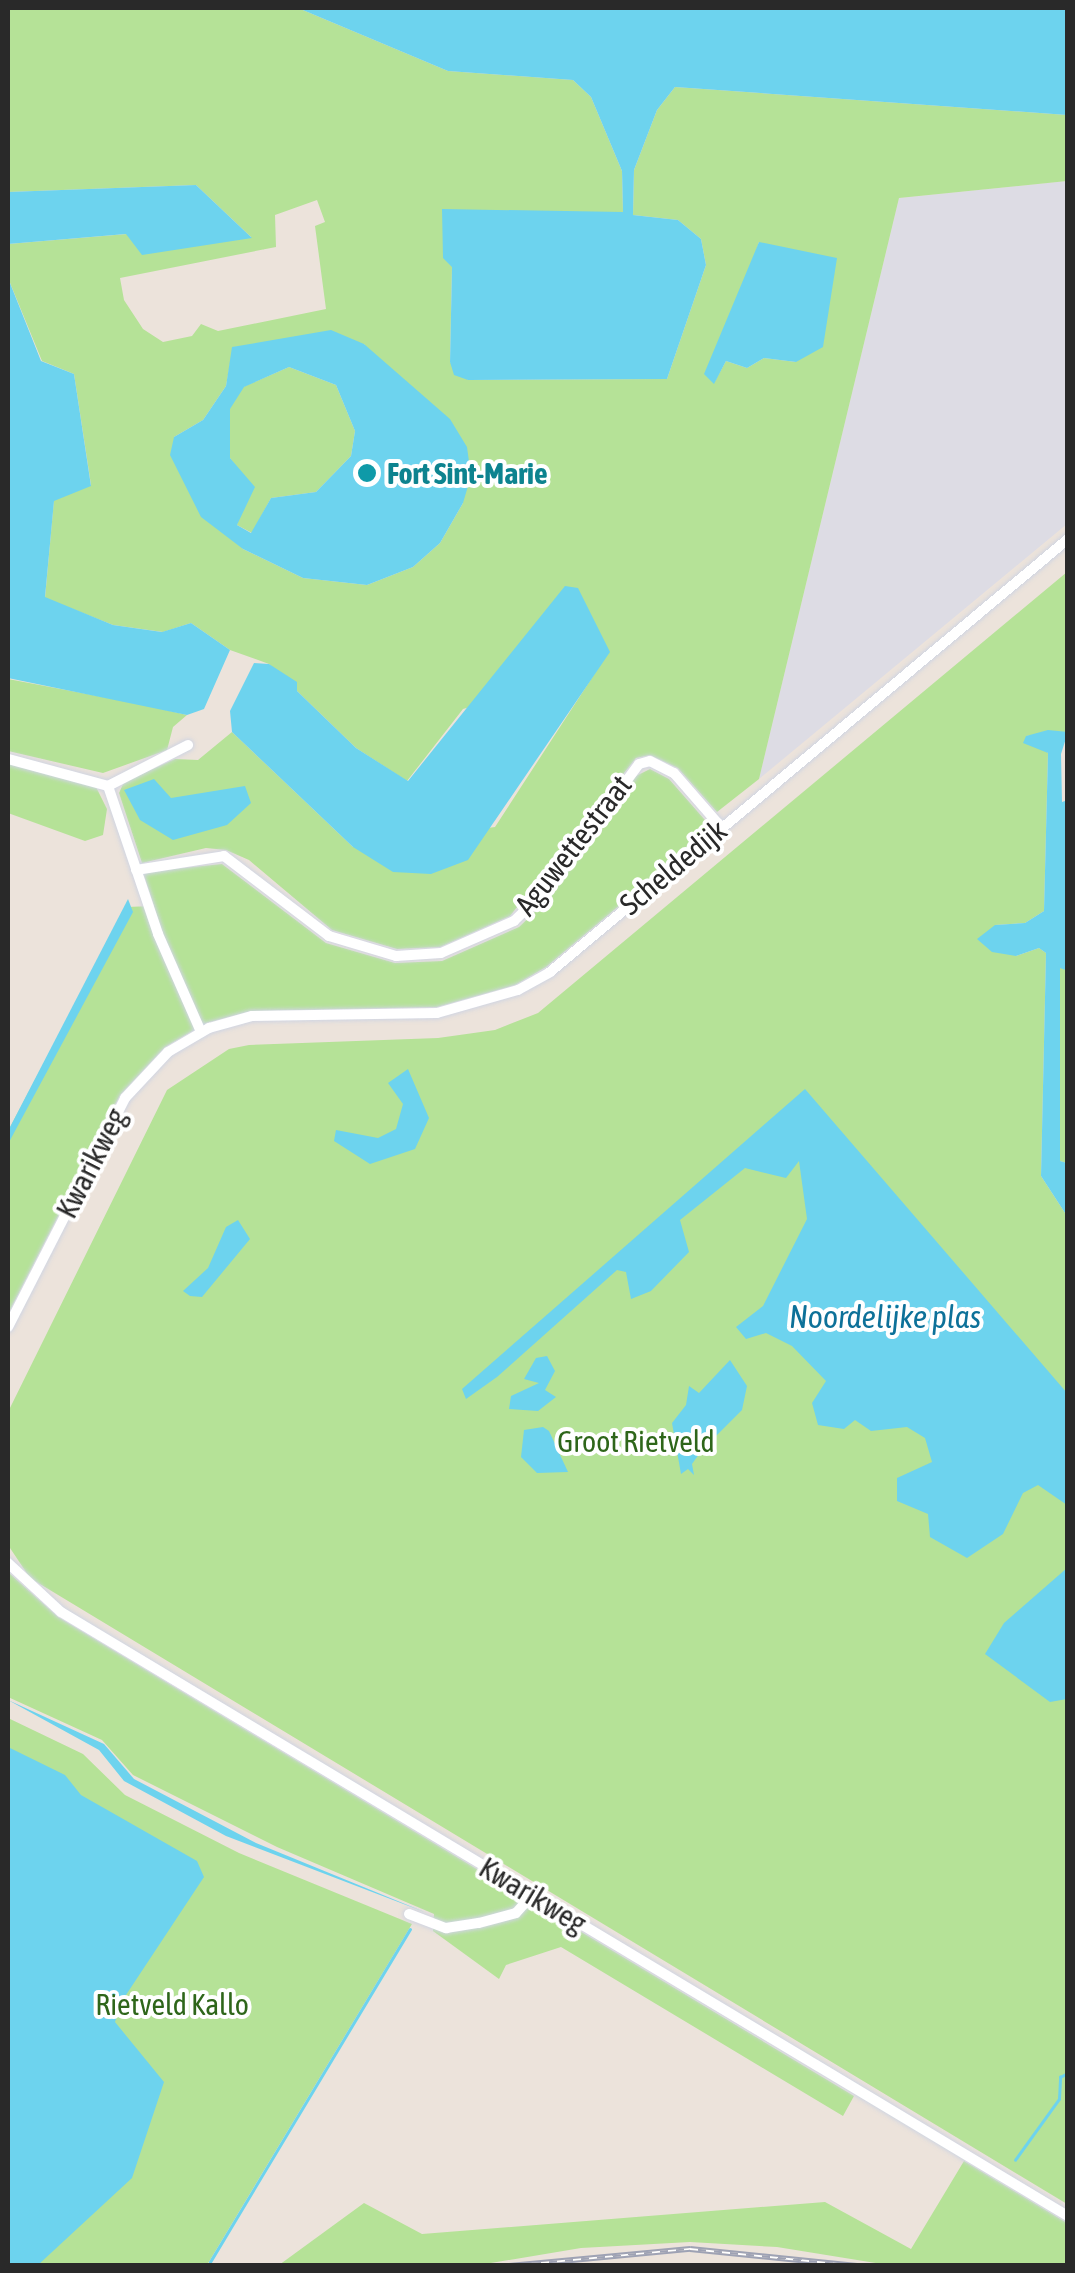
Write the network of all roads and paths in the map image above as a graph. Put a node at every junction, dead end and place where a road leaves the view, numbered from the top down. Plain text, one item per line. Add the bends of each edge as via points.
1 (1068, 539) edge
2 (188, 745) dead end
3 (8, 760) edge
4 (108, 786) junction
5 (722, 827) junction
6 (136, 870) junction
7 (205, 1030) junction
8 (8, 1327) edge
9 (8, 1563) edge
10 (532, 1895) junction
11 (409, 1914) dead end
12 (1068, 2216) edge

1 - 5 street, Scheldedijk
2 - 4 street
3 - 4 street
4 - 6 street
5 - 6 street, Aguwettestraat via 674,773 638,764 544,892 514,921 441,954 396,956 329,936 224,856
5 - 7 street, Scheldedijk via 550,972 518,990 438,1013 280,1012
6 - 7 street
7 - 8 street, Kwarikweg via 168,1052 125,1098
9 - 10 street, Kwarikweg via 62,1612
10 - 11 street via 516,1913 479,1923 446,1928
10 - 12 street, Kwarikweg

